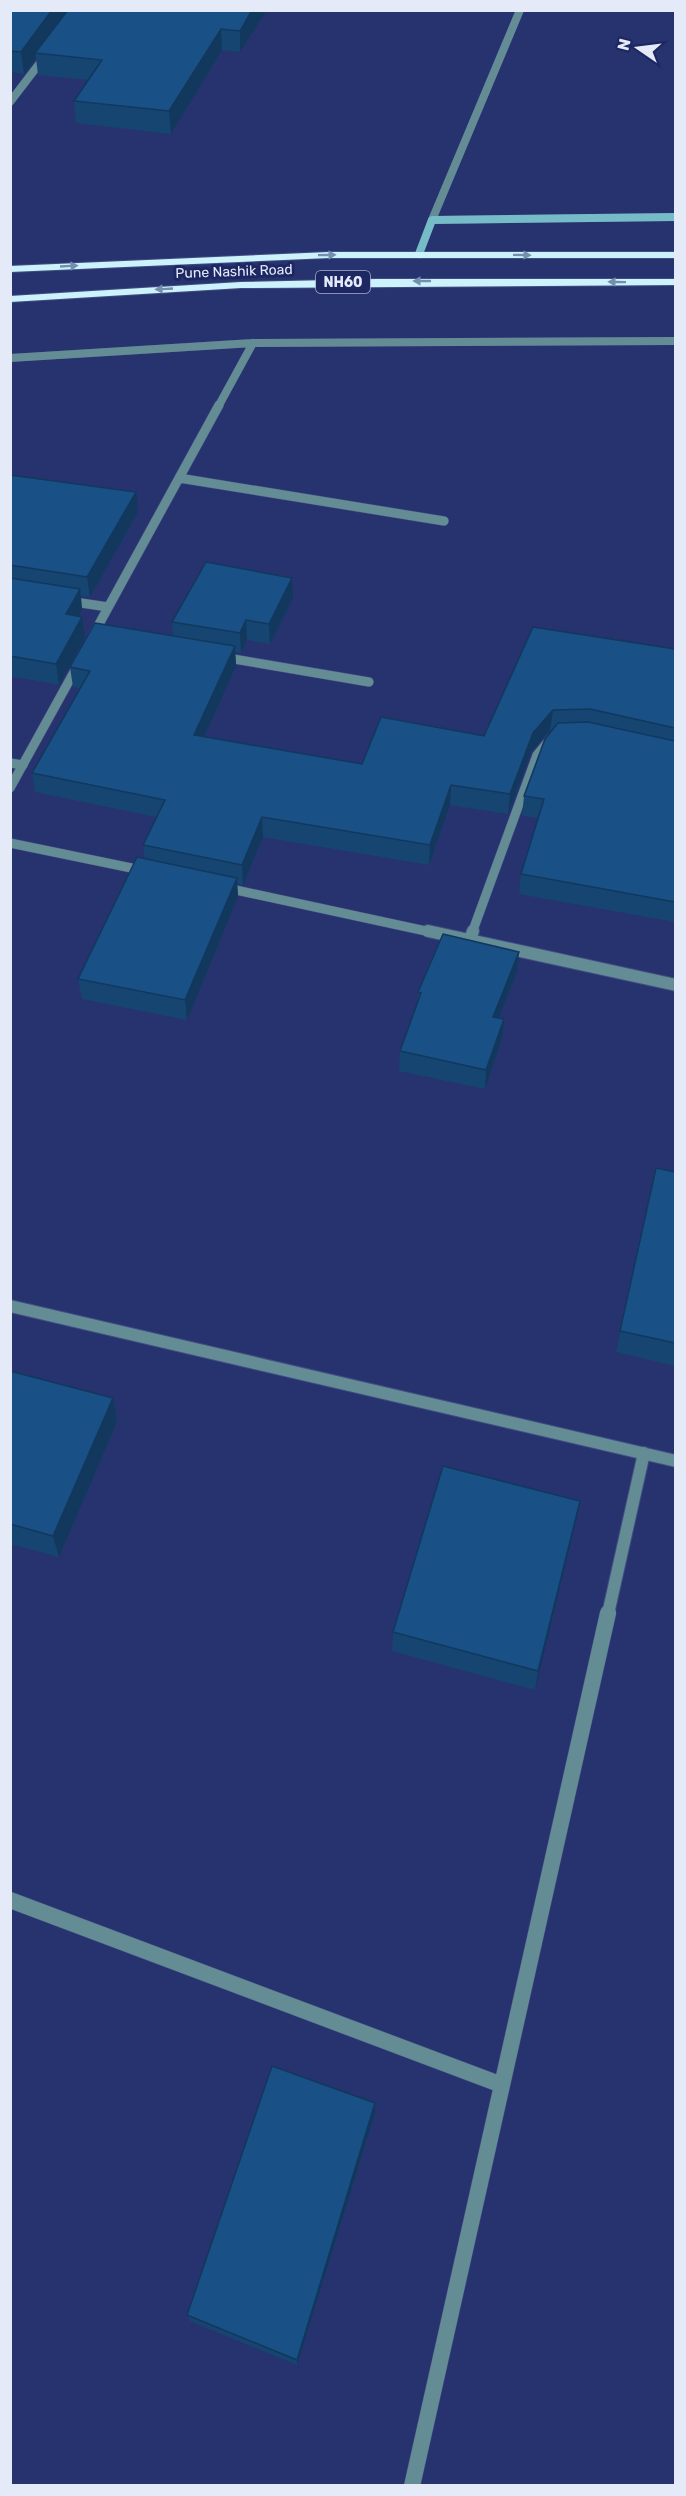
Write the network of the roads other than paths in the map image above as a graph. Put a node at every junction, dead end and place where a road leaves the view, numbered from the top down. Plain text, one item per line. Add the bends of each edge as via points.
1 (520, 10) edge
2 (52, 47) edge
3 (10, 102) edge
4 (675, 217) edge
5 (432, 220) junction
6 (419, 254) junction
7 (675, 255) edge
8 (10, 269) edge
9 (675, 282) edge
10 (10, 299) edge
11 (675, 341) edge
12 (253, 343) junction
13 (10, 358) edge
14 (179, 478) junction
15 (444, 521) dead end
16 (54, 598) edge
17 (108, 607) junction
18 (93, 635) junction
19 (105, 637) edge
20 (88, 645) edge
21 (82, 655) edge
22 (208, 655) edge
23 (369, 682) dead end
24 (564, 736) edge
25 (10, 763) edge
26 (23, 765) junction
27 (10, 788) edge
28 (10, 843) edge
29 (160, 874) edge
30 (206, 884) edge
31 (470, 939) junction
32 (675, 985) edge
33 (10, 1305) edge
34 (644, 1453) junction
35 (675, 1461) edge
36 (10, 1899) edge
37 (502, 2085) junction
38 (412, 2486) edge

1 - 5 street
2 - 3 street
4 - 5 street
5 - 6 street
6 -> 7 highway, Pune Nashik Road / NH60
8 -> 6 highway, Pune Nashik Road / NH60
9 -> 10 highway, Pune Nashik Road / NH60 via 275,284
11 - 12 street
12 - 13 street
12 - 14 street
14 - 15 street
14 - 17 street
16 - 17 street
17 - 18 street
18 - 19 street
18 - 20 street
21 - 26 street
22 - 23 street
24 - 31 street via 553,736 537,754
25 - 26 street
26 - 27 street
28 - 29 street
30 - 31 street
31 - 32 street
33 - 34 street
34 - 35 street
34 - 37 street
36 - 37 street
37 - 38 street

